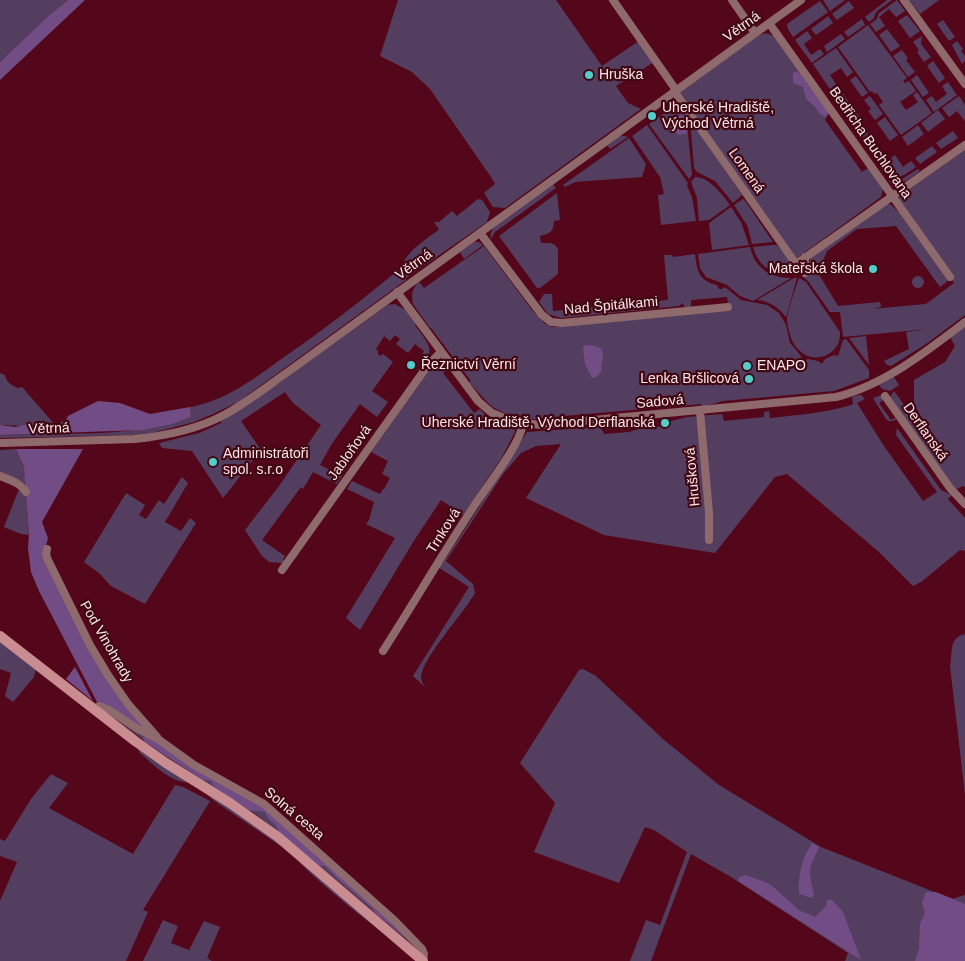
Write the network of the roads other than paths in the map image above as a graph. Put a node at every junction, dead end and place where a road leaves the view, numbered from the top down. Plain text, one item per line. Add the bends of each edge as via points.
1 (613, 0) edge
2 (732, 0) edge
3 (802, 0) edge
4 (904, 0) edge
5 (769, 23) junction
6 (755, 33) junction
7 (965, 84) edge
8 (675, 90) junction
9 (965, 145) edge
10 (892, 196) junction
11 (480, 233) junction
12 (805, 257) junction
13 (798, 263) junction
14 (950, 277) dead end
15 (397, 292) junction
16 (728, 308) dead end
17 (965, 322) edge
18 (441, 352) junction
19 (885, 396) dead end
20 (700, 411) junction
21 (523, 424) junction
22 (0, 443) edge
23 (0, 476) edge
24 (26, 492) dead end
25 (965, 504) edge
26 (709, 540) dead end
27 (47, 550) dead end
28 (282, 570) dead end
29 (0, 636) edge
30 (383, 651) dead end
31 (94, 709) junction
32 (158, 739) junction
33 (423, 961) edge

1 - 8 street, Lomená
2 - 6 street
3 - 5 street, Větrná
4 - 7 street
5 - 6 street, Větrná
5 - 10 street, Bedřicha Buchlovana
6 - 8 street, Větrná
8 - 11 street, Větrná
8 - 13 street, Lomená via 780,242
9 - 10 street
10 - 12 street
10 - 14 street, Bedřicha Buchlovana
11 - 15 street, Větrná
11 - 16 street, Nad Špitálkami via 542,315 551,322
12 - 13 street
12 - 13 street via 805,273
15 - 18 street, Sadová
15 - 22 street, Větrná via 236,408 204,423 176,433 134,439
17 - 20 street, Sadová via 893,372 849,394
18 - 21 street, Sadová via 482,405 497,415
18 - 28 street, Jabloňová via 428,365
19 - 25 street, Derflanská via 950,488
20 - 21 street, Sadová
20 - 26 street, Hrušková
21 - 30 street, Trnková via 510,452
23 - 24 street via 20,485
27 - 32 street, Pod Vinohrady via 48,560 90,645 128,704
29 - 31 street, Solná cesta
31 - 32 street, Solná cesta via 103,707
31 - 33 street, Solná cesta via 166,763 278,837
32 - 33 street, Solná cesta via 194,765 264,804 395,920 422,949

